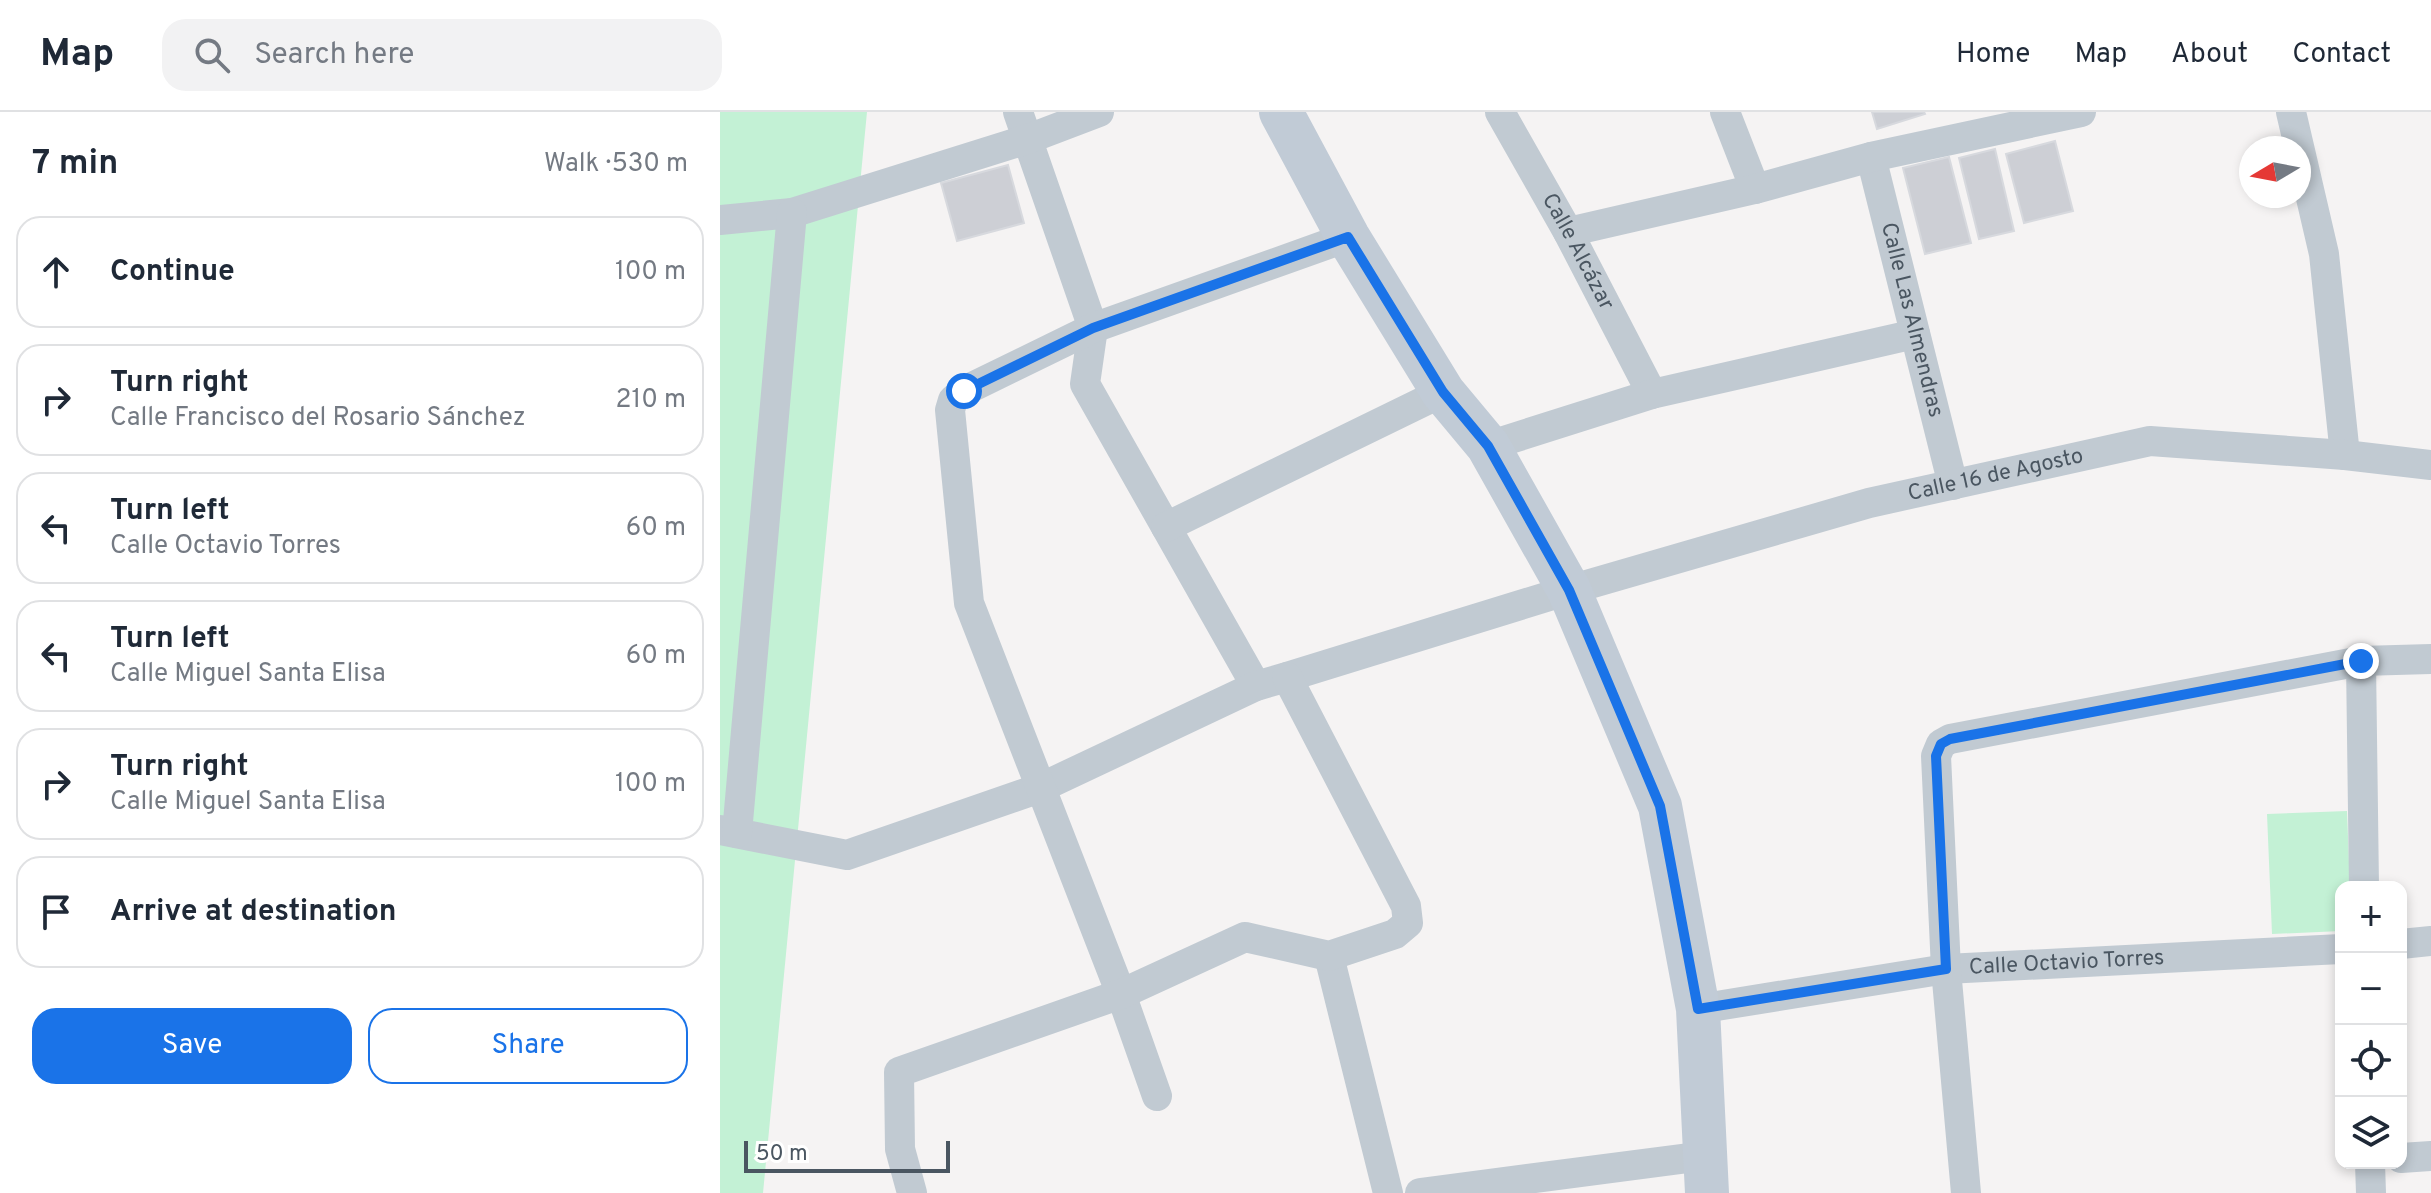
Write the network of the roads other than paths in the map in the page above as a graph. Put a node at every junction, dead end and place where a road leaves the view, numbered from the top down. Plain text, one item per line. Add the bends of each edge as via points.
1 (1099, 112) edge
2 (1281, 112) edge
3 (1500, 112) edge
4 (1725, 112) edge
5 (2081, 112) edge
6 (2291, 112) edge
7 (1023, 126) edge
8 (1871, 157) junction
9 (1755, 189) junction
10 (792, 213) junction
11 (720, 220) edge
12 (1568, 232) junction
13 (1348, 237) junction
14 (1093, 328) junction
15 (1915, 334) junction
16 (1443, 392) junction
17 (1652, 394) junction
18 (1488, 446) junction
19 (2345, 455) junction
20 (2431, 465) edge
21 (1953, 485) junction
22 (1166, 527) junction
23 (1569, 590) junction
24 (2431, 659) edge
25 (2361, 661) junction
26 (1287, 677) junction
27 (1256, 686) junction
28 (1040, 788) junction
29 (728, 832) edge
30 (2364, 881) edge
31 (2431, 941) edge
32 (2407, 943) edge
33 (2335, 949) edge
34 (1329, 956) junction
35 (1946, 969) junction
36 (1121, 994) junction
37 (1698, 1009) junction
38 (1157, 1096) dead end
39 (2431, 1156) edge
40 (2407, 1158) edge
41 (2370, 1169) edge
42 (1706, 1174) edge
43 (1973, 1192) edge
44 (912, 1193) edge
45 (1388, 1193) edge
46 (1420, 1193) edge
47 (2371, 1193) edge

1 - 7 street
2 - 13 street
3 - 12 street, Calle Alcázar
4 - 9 street
5 - 8 street
6 - 19 street via 2324,254
7 - 10 street
7 - 14 street
8 - 9 street
8 - 15 street, Calle Las Almendras
9 - 12 street
10 - 11 street
10 - 29 street
12 - 17 street, Calle Alcázar
13 - 14 street
13 - 16 street
14 - 22 street via 1085,384
14 - 28 street via 964,391 950,410 969,603
15 - 17 street
15 - 21 street, Calle Las Almendras
16 - 18 street
16 - 22 street
17 - 18 street
18 - 23 street
19 - 20 street, Calle 16 de Agosto
19 - 21 street, Calle 16 de Agosto via 2150,441
21 - 23 street, Calle 16 de Agosto via 1869,503
22 - 27 street
23 - 26 street, Calle 16 de Agosto
23 - 37 street via 1660,806
24 - 25 street
25 - 30 street
25 - 35 street via 1941,744 1936,756
26 - 27 street, Calle 16 de Agosto
26 - 34 street via 1406,906 1408,923 1395,934
27 - 28 street, Calle 16 de Agosto
28 - 29 street, Calle 16 de Agosto via 847,855
28 - 36 street
31 - 32 street
33 - 35 street, Calle Octavio Torres
34 - 36 street via 1245,937
34 - 45 street
35 - 37 street, Calle Octavio Torres
35 - 43 street
36 - 38 street
36 - 44 street via 899,1072 900,1149
37 - 42 street
39 - 40 street
41 - 47 street
42 - 46 street

